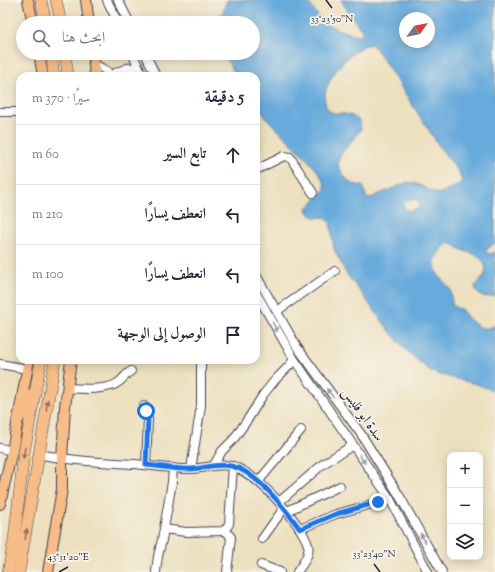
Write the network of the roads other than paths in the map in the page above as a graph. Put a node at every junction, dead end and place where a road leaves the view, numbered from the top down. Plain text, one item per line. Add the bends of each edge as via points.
1 (28, 0) edge
2 (42, 0) edge
3 (56, 0) edge
4 (86, 0) edge
5 (107, 0) edge
6 (118, 0) edge
7 (31, 16) edge
8 (45, 16) edge
9 (59, 16) edge
10 (88, 16) edge
11 (115, 16) edge
12 (126, 16) edge
13 (40, 60) edge
14 (52, 60) edge
15 (66, 60) edge
16 (94, 60) edge
17 (136, 60) edge
18 (148, 60) edge
19 (94, 64) junction
20 (139, 67) junction
21 (42, 72) edge
22 (54, 72) edge
23 (67, 72) edge
24 (95, 72) edge
25 (108, 72) edge
26 (118, 72) edge
27 (141, 72) edge
28 (154, 72) edge
29 (0, 112) edge
30 (16, 112) edge
31 (260, 168) edge
32 (313, 193) dead end
33 (336, 271) dead end
34 (260, 282) edge
35 (260, 300) edge
36 (277, 311) junction
37 (294, 359) junction
38 (0, 364) edge
39 (40, 364) edge
40 (54, 364) edge
41 (70, 364) edge
42 (201, 364) edge
43 (28, 365) edge
44 (131, 371) dead end
45 (37, 388) junction
46 (67, 388) junction
47 (144, 406) dead end
48 (17, 421) junction
49 (301, 430) dead end
50 (353, 445) junction
51 (0, 448) edge
52 (12, 451) junction
53 (39, 454) junction
54 (62, 459) junction
55 (146, 465) junction
56 (214, 465) junction
57 (233, 466) junction
58 (172, 468) junction
59 (191, 469) junction
60 (258, 482) junction
61 (340, 486) dead end
62 (390, 498) junction
63 (0, 500) edge
64 (0, 504) edge
65 (283, 507) junction
66 (164, 529) junction
67 (300, 529) junction
68 (225, 530) junction
69 (262, 539) dead end
70 (261, 565) dead end
71 (8, 572) edge
72 (19, 572) edge
73 (48, 572) edge
74 (156, 572) edge
75 (227, 572) edge
76 (280, 572) edge
77 (297, 572) edge
78 (428, 572) edge
79 (442, 572) edge

1 - 7 main road
2 - 8 highway
3 - 9 highway
4 - 10 main road
5 - 11 street
6 - 12 street
13 - 21 main road
14 - 22 highway
15 - 23 highway
16 - 19 main road
17 - 20 street
18 - 28 street
19 - 24 main road
19 - 25 street
20 - 26 street
20 - 27 street
29 - 30 street
31 - 32 street via 284,156 290,157
33 - 36 street
34 - 36 street, سدة ابو فليس
35 -> 37 street, سدة ابو فليس
79 -> 36 street, سدة ابو فليس via 361,434 302,355
37 - 50 street, سدة ابو فليس
37 - 56 street via 263,395
38 - 43 street
39 - 45 highway
53 -> 40 highway
41 - 46 main road
42 - 59 street via 201,406
43 - 48 main road
44 - 46 street via 111,386
45 - 48 highway
45 -> 71 highway via 24,453
46 - 54 main road
47 - 55 street via 148,419
48 - 52 main road
49 - 60 street
50 -> 62 street, سدة ابو فليس
50 - 65 street via 323,464
51 - 52 street
52 - 63 main road
53 - 54 street
72 -> 53 highway
54 - 55 street
54 - 73 main road via 62,489
55 - 58 street
56 - 57 street
56 - 59 street
57 - 60 street
57 - 68 street via 229,524
58 - 59 street
58 - 66 street
60 - 65 street
61 - 65 street
62 - 67 street via 336,514
62 - 78 street, سدة ابو فليس
63 - 64 main road
65 - 67 street
65 - 69 street
66 - 68 street via 186,532
66 - 74 street
67 - 77 street via 308,544 308,550
68 - 75 street via 231,537
70 - 76 street

